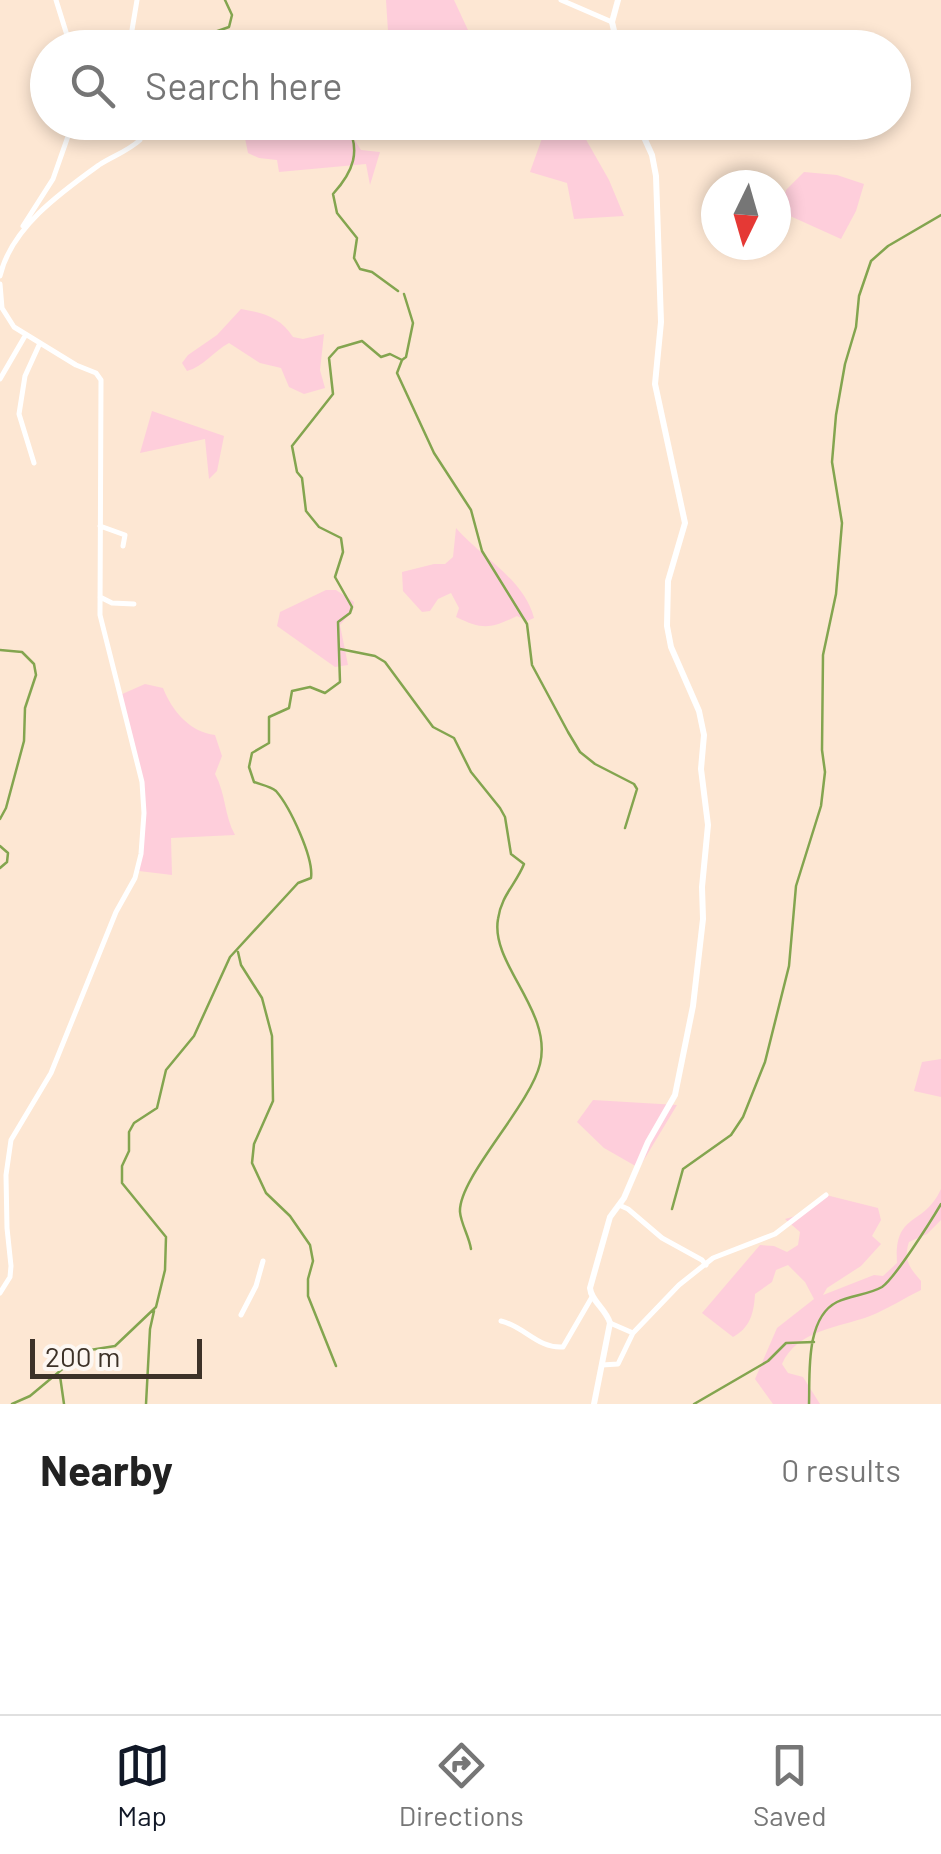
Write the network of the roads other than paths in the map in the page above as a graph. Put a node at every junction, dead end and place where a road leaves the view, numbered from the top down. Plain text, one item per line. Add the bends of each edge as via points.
1 (56, 0) edge
2 (137, 0) edge
3 (561, 0) edge
4 (586, 0) edge
5 (618, 0) edge
6 (578, 7) junction
7 (612, 22) junction
8 (65, 30) edge
9 (131, 30) edge
10 (614, 30) edge
11 (67, 140) edge
12 (140, 140) edge
13 (645, 140) edge
14 (20, 233) junction
15 (0, 280) edge
16 (26, 336) junction
17 (40, 344) junction
18 (0, 378) edge
19 (34, 462) dead end
20 (100, 526) junction
21 (123, 546) dead end
22 (100, 597) junction
23 (134, 604) dead end
24 (826, 1195) dead end
25 (618, 1204) junction
26 (263, 1261) dead end
27 (706, 1265) junction
28 (0, 1293) edge
29 (592, 1297) junction
30 (241, 1315) dead end
31 (501, 1321) dead end
32 (610, 1323) junction
33 (633, 1333) junction
34 (602, 1365) junction
35 (594, 1404) edge

1 - 8 street
2 - 9 street
3 - 6 street
4 - 6 street
5 - 7 street
6 - 7 street
7 - 10 street
11 - 14 street via 53,180
12 - 14 street via 71,187
13 - 25 street via 656,176 661,322 655,384 685,522 667,589 668,636 702,722 708,824 699,958 675,1095
14 - 15 street
15 - 16 street via 6,318
16 - 17 street
16 - 18 street
17 - 19 street via 19,414
17 - 20 street via 101,380
20 - 21 street via 122,532
20 - 22 street
22 - 23 street
22 - 28 street via 105,642 142,782 141,854 51,1074 11,1140 6,1175 12,1266
24 - 27 street via 786,1228
25 - 27 street
25 - 29 street via 595,1266
26 - 30 street
27 - 33 street
29 - 31 street via 563,1347 548,1347
29 - 32 street
32 - 33 street
32 - 34 street
33 - 34 street via 618,1364
34 - 35 street

